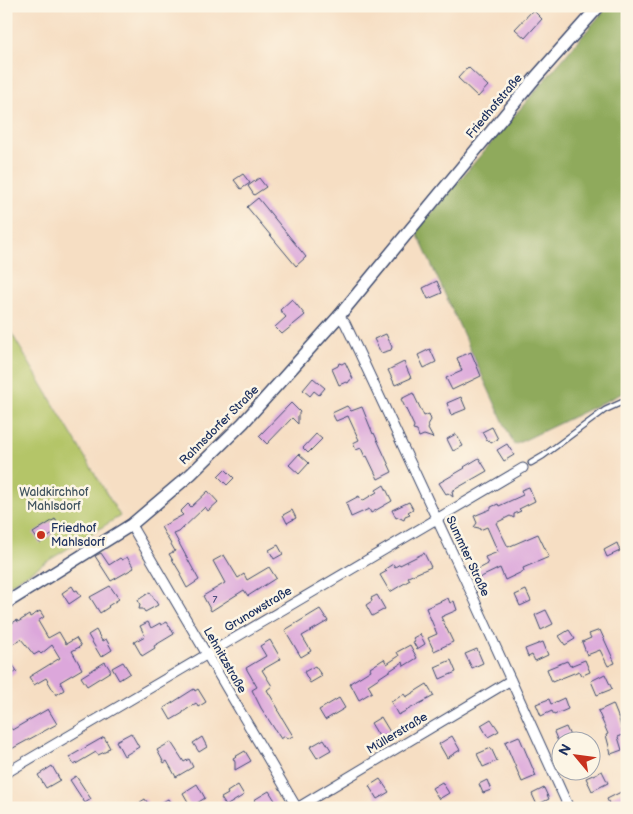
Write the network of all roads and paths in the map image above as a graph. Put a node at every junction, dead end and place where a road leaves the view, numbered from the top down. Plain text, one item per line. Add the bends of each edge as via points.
1 (598, 6) edge
2 (414, 226) joint
3 (339, 316) junction
4 (627, 400) edge
5 (527, 466) joint
6 (437, 519) junction
7 (131, 525) junction
8 (6, 602) edge
9 (207, 654) junction
10 (511, 680) junction
11 (6, 773) edge
12 (297, 808) edge
13 (569, 808) edge

1 - 2 street, Friedhofstraße
2 - 3 street, Rahnsdorfer Straße
3 - 6 street, Summter Straße
3 - 7 street, Rahnsdorfer Straße via 243,423 191,474
4 - 5 lane via 605,410
5 - 6 street, Grunowstraße
6 - 9 street, Grunowstraße
6 - 10 street, Summter Straße
7 - 8 street, Rahnsdorfer Straße
7 - 9 street, Lehnitzstraße
9 - 11 street, Grunowstraße
9 - 12 street, Lehnitzstraße
10 - 12 street, Müllerstraße
10 - 13 street, Summter Straße

